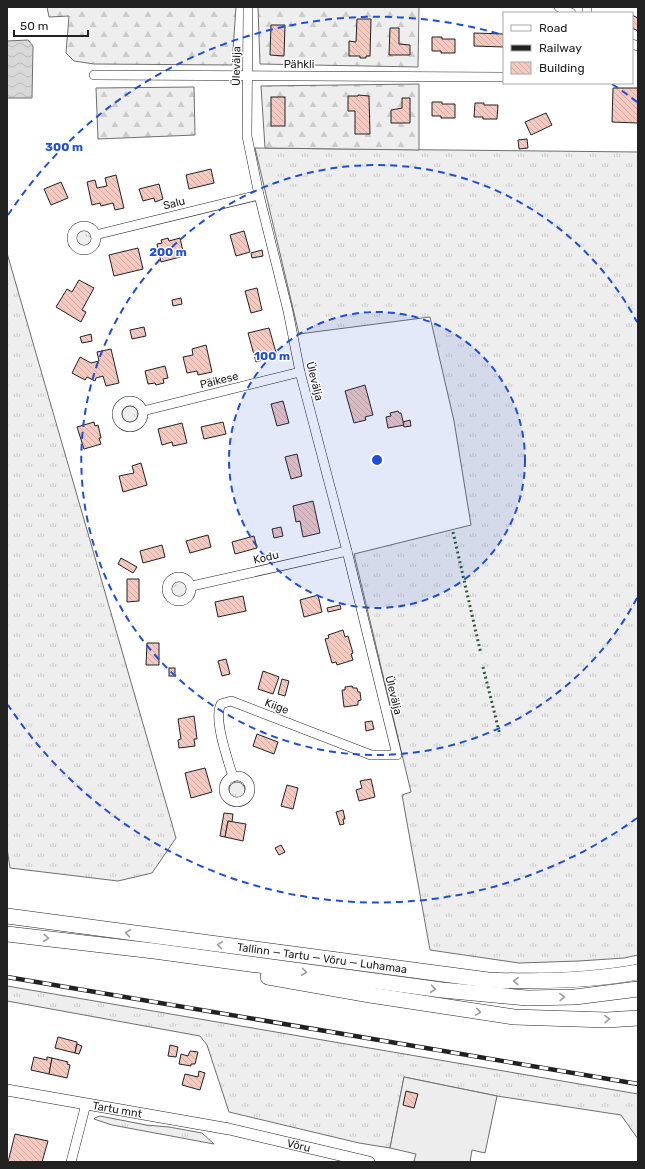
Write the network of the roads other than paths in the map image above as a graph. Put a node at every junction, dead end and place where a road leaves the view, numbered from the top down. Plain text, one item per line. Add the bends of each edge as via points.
1 (248, 7) edge
2 (559, 7) edge
3 (569, 12) edge
4 (94, 75) dead end
5 (248, 75) junction
6 (503, 77) edge
7 (258, 195) junction
8 (95, 235) dead end
9 (300, 372) junction
10 (143, 411) dead end
11 (347, 551) junction
12 (192, 586) dead end
13 (397, 755) joint
14 (233, 777) dead end
15 (7, 916) edge
16 (7, 934) edge
17 (154, 950) junction
18 (638, 972) edge
19 (638, 989) edge
20 (638, 1018) edge
21 (7, 1090) edge
22 (86, 1104) junction
23 (228, 1129) joint
24 (71, 1162) edge
25 (369, 1162) edge

1 - 5 street, Ülevälja
2 - 3 street
4 - 5 street, Pähkli
5 - 6 street, Pähkli
5 - 7 street, Ülevälja via 247,136
7 - 8 street, Salu
7 - 9 street, Ülevälja via 288,311
9 - 10 street, Päikese
9 - 11 street, Ülevälja
11 - 12 street, Kodu
11 - 13 street, Ülevälja
13 - 14 street, Kiige via 371,755 231,702 221,704 218,714
18 -> 15 highway, Tallinn — Tartu — Võru — Luhamaa via 535,982 488,980
16 -> 17 highway, Tallinn — Tartu — Võru — Luhamaa
17 -> 19 highway, Tallinn — Tartu — Võru — Luhamaa via 442,990 527,998 575,997
17 -> 20 highway via 168,960 514,1017 607,1020
21 - 22 street, Tartu mnt
22 - 23 street, Tartu mnt
22 - 24 street
23 - 25 street, Võru

